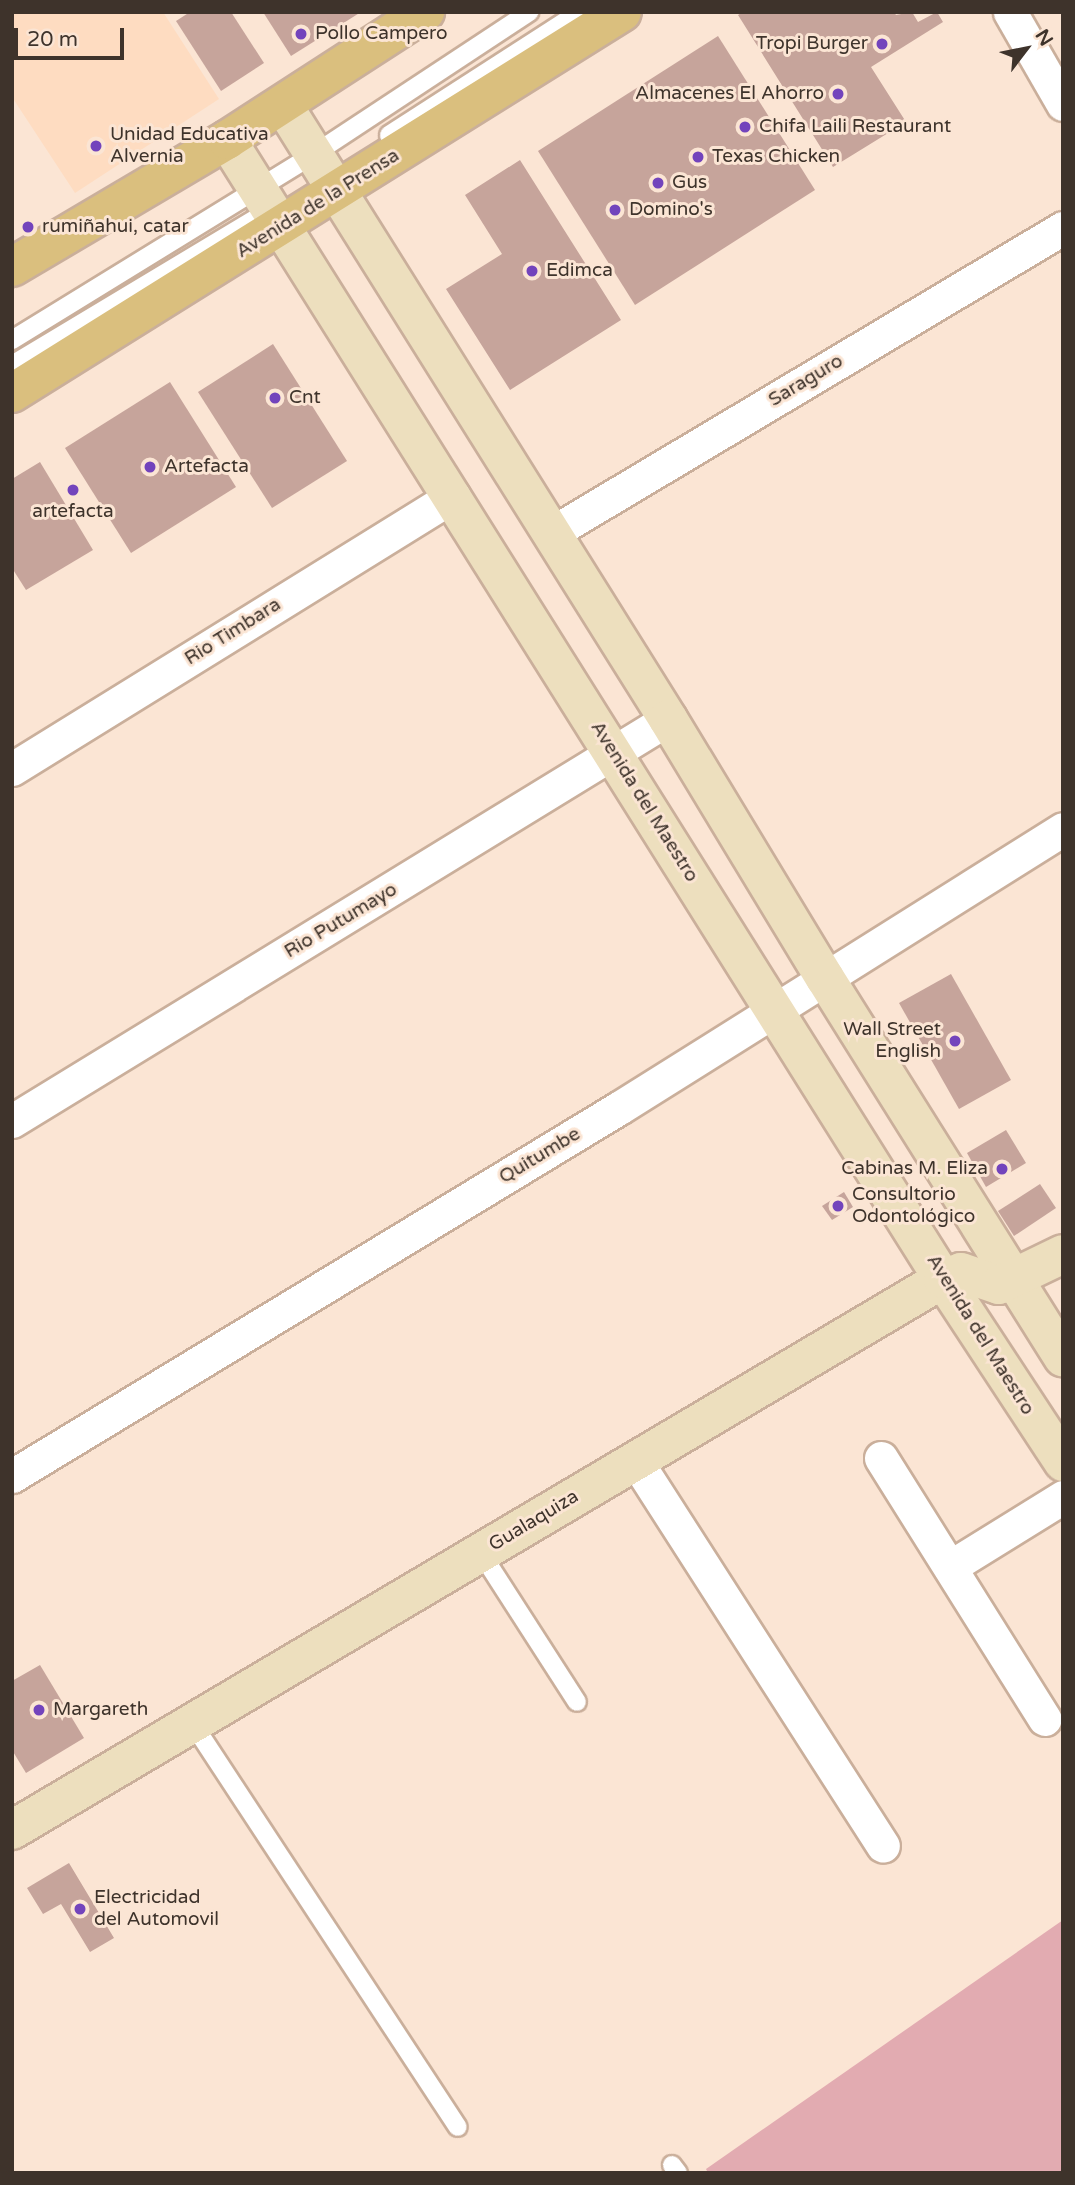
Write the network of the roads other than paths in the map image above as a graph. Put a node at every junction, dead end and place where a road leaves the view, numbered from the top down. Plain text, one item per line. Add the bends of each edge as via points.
1 (425, 12) edge
2 (529, 12) edge
3 (580, 12) edge
4 (622, 12) edge
5 (1010, 12) edge
6 (1063, 104) edge
7 (283, 105) junction
8 (227, 141) junction
9 (373, 146) dead end
10 (326, 175) junction
11 (276, 205) junction
12 (1063, 228) edge
13 (12, 267) edge
14 (12, 340) edge
15 (12, 365) edge
16 (12, 393) edge
17 (453, 496) junction
18 (550, 534) junction
19 (668, 719) junction
20 (614, 754) junction
21 (12, 769) edge
22 (1063, 829) edge
23 (825, 978) junction
24 (774, 1010) junction
25 (12, 1121) edge
26 (1063, 1254) edge
27 (943, 1279) junction
28 (1012, 1281) junction
29 (1063, 1358) edge
30 (880, 1458) dead end
31 (636, 1461) junction
32 (1063, 1462) edge
33 (12, 1476) edge
34 (1063, 1497) edge
35 (481, 1553) junction
36 (950, 1567) junction
37 (577, 1702) dead end
38 (1045, 1719) dead end
39 (193, 1724) junction
40 (12, 1830) edge
41 (883, 1846) dead end
42 (458, 2127) dead end

1 - 7 main road
2 - 10 lane
3 - 9 lane
4 - 10 main road, Avenida de la Prensa
5 - 6 street
7 - 8 main road
7 - 10 main road
8 - 11 main road, Avenida del Maestro
8 - 13 main road
10 - 11 main road, Avenida de la Prensa
10 - 18 main road
11 - 14 lane
11 - 15 lane
11 - 16 main road, Avenida de la Prensa
11 - 17 main road, Avenida del Maestro
12 - 18 street, Saraguro
17 - 20 main road, Avenida del Maestro
17 - 21 street, Rio Timbara
18 - 19 main road
19 - 20 street, Rio Putumayo
19 - 23 main road
20 - 24 main road, Avenida del Maestro
20 - 25 street, Rio Putumayo
22 - 23 street, Quitumbe
23 - 24 street, Quitumbe
23 - 28 main road
24 - 27 main road, Avenida del Maestro
24 - 33 street, Quitumbe
26 - 28 main road
27 - 28 main road, Gualaquiza via 958,1271 997,1284
27 - 31 main road, Gualaquiza
27 - 32 main road, Avenida del Maestro
28 - 29 main road
30 - 36 street
31 - 35 main road, Gualaquiza
31 - 41 street
34 - 36 street
35 - 37 lane
35 - 39 main road, Gualaquiza
36 - 38 street
39 - 40 main road, Gualaquiza
39 - 42 lane

